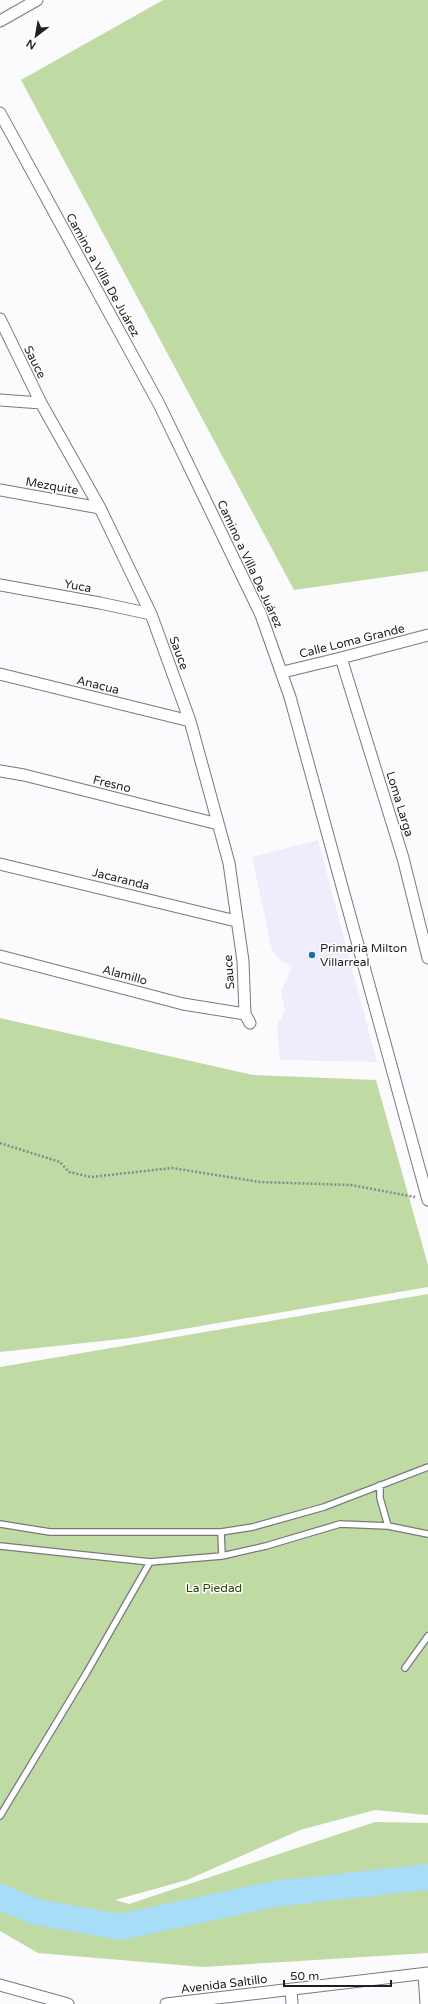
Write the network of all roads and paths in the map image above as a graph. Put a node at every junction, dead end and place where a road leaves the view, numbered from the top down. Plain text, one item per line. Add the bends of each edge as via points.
1 (37, 0) edge
2 (0, 21) edge
3 (0, 113) edge
4 (0, 319) edge
5 (0, 400) edge
6 (40, 403) junction
7 (0, 490) edge
8 (100, 508) junction
9 (0, 585) edge
10 (151, 614) junction
11 (428, 635) edge
12 (341, 658) junction
13 (283, 672) junction
14 (0, 674) edge
15 (190, 721) junction
16 (0, 770) edge
17 (218, 824) junction
18 (0, 864) edge
19 (236, 921) junction
20 (0, 956) edge
21 (428, 958) edge
22 (247, 1019) joint
23 (0, 1142) edge
24 (428, 1199) edge
25 (428, 1467) edge
26 (380, 1485) junction
27 (0, 1524) edge
28 (388, 1526) junction
29 (221, 1532) junction
30 (428, 1534) edge
31 (0, 1546) edge
32 (222, 1556) junction
33 (150, 1562) junction
34 (428, 1636) edge
35 (405, 1668) dead end
36 (0, 1816) edge
37 (426, 1974) edge
38 (0, 1985) edge
39 (291, 1989) junction
40 (68, 2004) edge
41 (166, 2004) edge
42 (292, 2004) edge
43 (426, 2004) edge

1 - 2 street
3 - 13 street, Camino a Villa De Juárez via 159,404 262,615
4 - 6 street, Sauce
5 - 6 street
6 - 8 street, Sauce
7 - 8 street, Mezquite
8 - 10 street, Sauce
9 - 10 street, Yuca
10 - 15 street, Sauce
11 - 12 street, Calle Loma Grande
12 - 13 street, Calle Loma Grande
12 - 21 street, Loma Larga via 403,858
13 - 24 street, Camino a Villa De Juárez
14 - 15 street, Anacua
15 - 17 street, Sauce
16 - 17 street, Fresno
17 - 19 street, Sauce via 229,863
18 - 19 street, Jacaranda
19 - 22 street, Sauce via 243,961
20 - 22 street, Alamillo
23 - 24 path via 60,1162 69,1172 91,1177 172,1168 260,1182 351,1185
25 - 26 lane
26 - 28 lane via 381,1502
26 - 29 lane via 324,1507 253,1527
27 - 29 lane via 50,1532
28 - 30 lane
28 - 32 lane via 340,1524
29 - 32 lane
31 - 33 lane
32 - 33 lane
33 - 36 lane
34 - 35 lane
37 - 39 street, Avenida Saltillo
37 - 43 street
38 - 40 street
39 - 41 street, Avenida Saltillo
39 - 42 street

